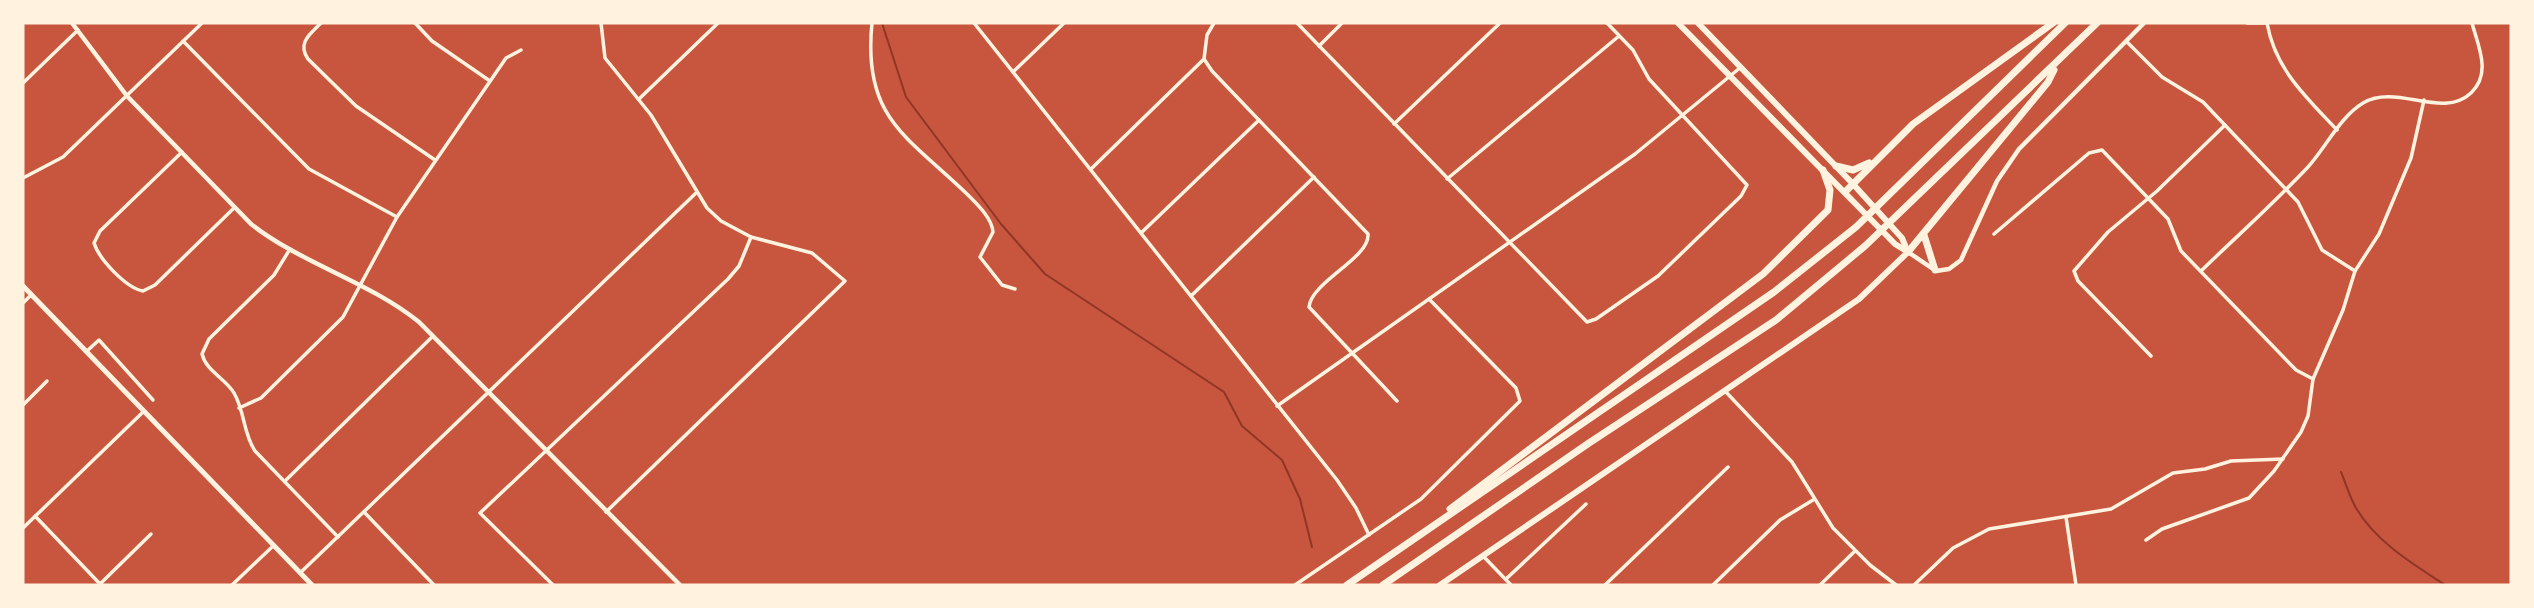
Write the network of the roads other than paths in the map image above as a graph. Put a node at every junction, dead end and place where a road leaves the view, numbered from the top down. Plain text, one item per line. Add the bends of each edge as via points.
1 (72, 23) edge
2 (202, 23) edge
3 (321, 23) edge
4 (415, 23) edge
5 (601, 23) edge
6 (718, 23) edge
7 (873, 23) edge
8 (974, 23) edge
9 (1065, 23) edge
10 (1214, 23) edge
11 (1297, 23) edge
12 (1342, 23) edge
13 (1500, 23) edge
14 (1607, 23) edge
15 (1678, 23) edge
16 (1698, 23) edge
17 (2053, 23) edge
18 (2065, 23) edge
19 (2097, 23) edge
20 (2144, 23) edge
21 (2247, 23) edge
22 (2267, 23) edge
23 (2472, 23) edge
24 (78, 30) junction
25 (1619, 36) junction
26 (183, 41) junction
27 (2126, 41) junction
28 (1319, 46) junction
29 (521, 50) dead end
30 (1205, 59) junction
31 (2057, 63) junction
32 (1741, 67) junction
33 (1013, 72) junction
34 (1730, 76) junction
35 (490, 81) junction
36 (23, 83) edge
37 (127, 96) junction
38 (639, 99) junction
39 (2424, 100) junction
40 (1684, 116) junction
41 (1259, 120) junction
42 (1394, 124) junction
43 (2225, 125) junction
44 (2337, 130) junction
45 (181, 152) junction
46 (1881, 154) junction
47 (435, 160) junction
48 (1836, 166) junction
49 (1091, 169) junction
50 (1823, 170) junction
51 (23, 177) edge
52 (1314, 177) junction
53 (1447, 179) junction
54 (1853, 184) junction
55 (2286, 188) junction
56 (1845, 192) junction
57 (696, 193) junction
58 (2149, 198) junction
59 (235, 207) junction
60 (397, 216) junction
61 (1141, 233) junction
62 (1994, 234) dead end
63 (1924, 236) junction
64 (751, 237) junction
65 (1509, 244) junction
66 (290, 249) junction
67 (1908, 252) junction
68 (1935, 270) junction
69 (2200, 271) junction
70 (2355, 271) junction
71 (23, 286) edge
72 (360, 286) junction
73 (1015, 289) dead end
74 (32, 295) junction
75 (1191, 296) junction
76 (1429, 299) junction
77 (23, 303) edge
78 (433, 335) junction
79 (86, 353) junction
80 (1351, 354) junction
81 (2151, 356) dead end
82 (2313, 379) junction
83 (47, 381) dead end
84 (1725, 391) junction
85 (489, 392) junction
86 (153, 400) dead end
87 (1397, 401) dead end
88 (23, 404) edge
89 (1277, 406) junction
90 (239, 408) junction
91 (142, 413) junction
92 (545, 450) junction
93 (2283, 458) junction
94 (1728, 467) dead end
95 (284, 481) junction
96 (1813, 500) junction
97 (1586, 504) dead end
98 (364, 512) junction
99 (606, 512) junction
100 (35, 516) junction
101 (2066, 517) junction
102 (23, 528) edge
103 (151, 534) dead end
104 (1368, 535) junction
105 (338, 537) junction
106 (2147, 540) dead end
107 (1440, 545) junction
108 (272, 547) junction
109 (1403, 547) junction
110 (1855, 551) junction
111 (1483, 556) junction
112 (300, 573) junction
113 (1506, 579) junction
114 (101, 585) edge
115 (232, 585) edge
116 (312, 585) edge
117 (434, 585) edge
118 (553, 585) edge
119 (680, 585) edge
120 (1295, 585) edge
121 (1347, 585) edge
122 (1383, 585) edge
123 (1389, 585) edge
124 (1440, 585) edge
125 (1511, 585) edge
126 (1605, 585) edge
127 (1713, 585) edge
128 (1820, 585) edge
129 (1896, 585) edge
130 (1914, 585) edge
131 (2076, 585) edge

1 - 24 street
2 - 26 street
3 - 47 street via 306,37 303,51 356,106
4 - 35 street via 432,41
5 - 38 street via 605,58
6 - 38 street
7 - 73 street via 871,68 884,112 989,219 993,232 980,257 1002,285
8 - 33 street
9 - 33 street
10 - 30 street via 1207,35
11 - 28 street
12 - 28 street
13 - 42 street
14 - 25 street
15 - 34 main road
16 - 32 main road
17 - 46 highway via 1940,103
18 - 109 highway via 1826,253
19 - 31 highway
20 - 27 street
21 - 22 street
22 - 44 street via 2288,76
23 - 39 street via 2483,65 2479,82 2458,100
24 - 36 street
24 - 37 street
25 - 40 street via 1649,79
25 - 53 street
26 - 37 street
26 - 60 street via 309,169
27 - 43 street via 2157,73 2194,95
27 - 68 street via 2019,149 1997,181 1961,260 1950,269
28 - 42 street
29 - 35 street via 506,58
30 - 41 street
30 - 49 street
31 - 63 highway via 2048,82
31 - 107 highway via 1865,246 1776,320
32 - 34 street
32 - 48 main road
33 - 49 street
34 - 40 street
34 - 50 main road
35 - 47 street
37 - 45 street
37 - 51 street via 63,157
38 - 57 street
39 - 44 street via 2391,95 2370,99
39 - 70 street via 2411,158 2379,234
40 - 65 street
40 - 65 street via 1747,185 1665,270 1587,322
41 - 52 street
41 - 61 street
42 - 53 street
43 - 55 street
43 - 58 street
44 - 55 street
45 - 59 street
45 - 59 street via 100,231 94,243 130,286 143,291 155,285
46 - 48 highway via 1853,170
46 - 54 highway
47 - 60 street
48 - 54 main road
49 - 61 street
50 - 56 main road
50 - 109 highway via 1830,190 1828,210 1763,274
52 - 75 street
52 - 80 street via 1369,238 1308,304
53 - 65 street
54 - 56 highway
54 - 67 main road via 1902,238
55 - 69 street
55 - 70 street via 2305,211 2322,250
56 - 67 main road
57 - 64 street via 721,221
57 - 85 street
58 - 62 street via 2096,149
58 - 69 street via 2171,223 2180,249
58 - 81 street via 2102,237 2074,274
59 - 66 street via 262,233
60 - 72 street
61 - 75 street
63 - 67 highway
63 - 68 highway
64 - 92 street via 729,279
64 - 99 street via 812,253 845,281
65 - 76 street
66 - 72 street
66 - 90 street via 274,275 204,345 202,355 234,393
67 - 68 street
67 - 84 main road via 1859,299
69 - 82 street via 2296,370
70 - 82 street
71 - 74 main road
72 - 78 street via 409,313
72 - 90 street via 337,323 261,398
74 - 77 street
74 - 79 main road
75 - 89 street
76 - 80 street
76 - 104 street via 1521,398 1427,493
78 - 85 street
78 - 95 street
79 - 86 street via 99,340
79 - 91 main road
80 - 87 street
80 - 89 street
82 - 93 street via 2308,416
83 - 88 street
84 - 96 street via 1792,462
84 - 111 main road
85 - 92 street
85 - 98 street
89 - 104 street via 1343,488
90 - 95 street via 250,443
91 - 100 street
91 - 108 main road
92 - 99 street
92 - 118 street via 480,513
93 - 101 street via 2231,461 2173,472 2115,508
93 - 106 street via 2243,502 2162,529
94 - 126 street
95 - 105 street
96 - 110 street
96 - 127 street via 1780,520
97 - 113 street
98 - 105 street
98 - 117 street
99 - 119 street
100 - 102 street
100 - 114 street
101 - 130 street via 1980,533 1953,548
101 - 131 street
103 - 114 street
104 - 120 street
105 - 112 street
107 - 122 highway
107 - 123 highway
108 - 112 main road
108 - 115 street
109 - 121 highway
110 - 128 street
110 - 129 street
111 - 113 street
111 - 124 main road
112 - 116 main road
113 - 125 street

